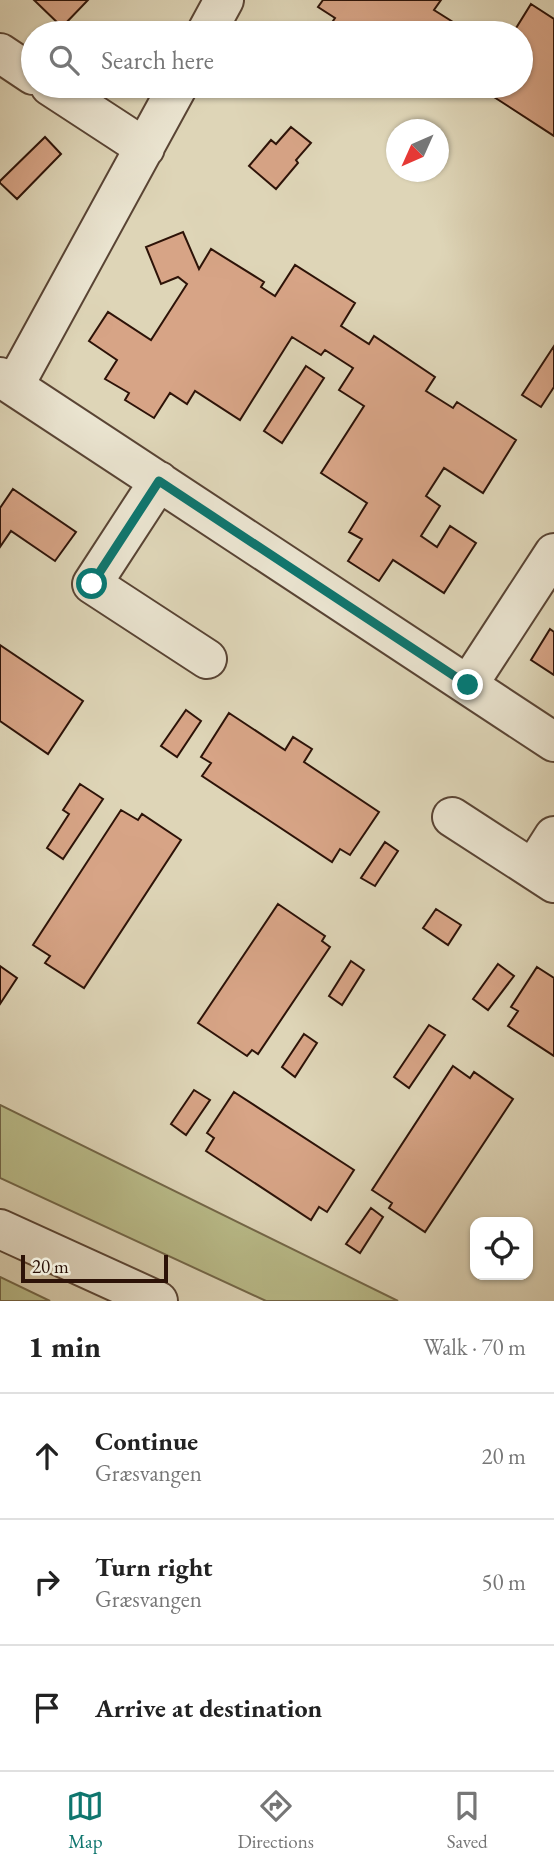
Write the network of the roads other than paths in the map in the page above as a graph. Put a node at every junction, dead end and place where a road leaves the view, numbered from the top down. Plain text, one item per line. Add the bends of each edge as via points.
1 (224, 0) edge
2 (213, 21) edge
3 (0, 53) edge
4 (21, 67) edge
5 (68, 98) edge
6 (172, 98) edge
7 (145, 148) junction
8 (7, 382) edge
9 (159, 481) junction
10 (554, 553) edge
11 (207, 659) dead end
12 (468, 685) junction
13 (554, 742) edge
14 (452, 817) dead end
15 (554, 836) edge
16 (543, 876) edge
17 (0, 1229) edge
18 (158, 1301) edge

1 - 2 street
3 - 4 street
5 - 7 street
6 - 7 street
7 - 8 street
8 - 9 street
9 - 11 street via 92,584
9 - 12 street
10 - 12 street
12 - 13 street
14 - 16 street
15 - 16 street
17 - 18 street

